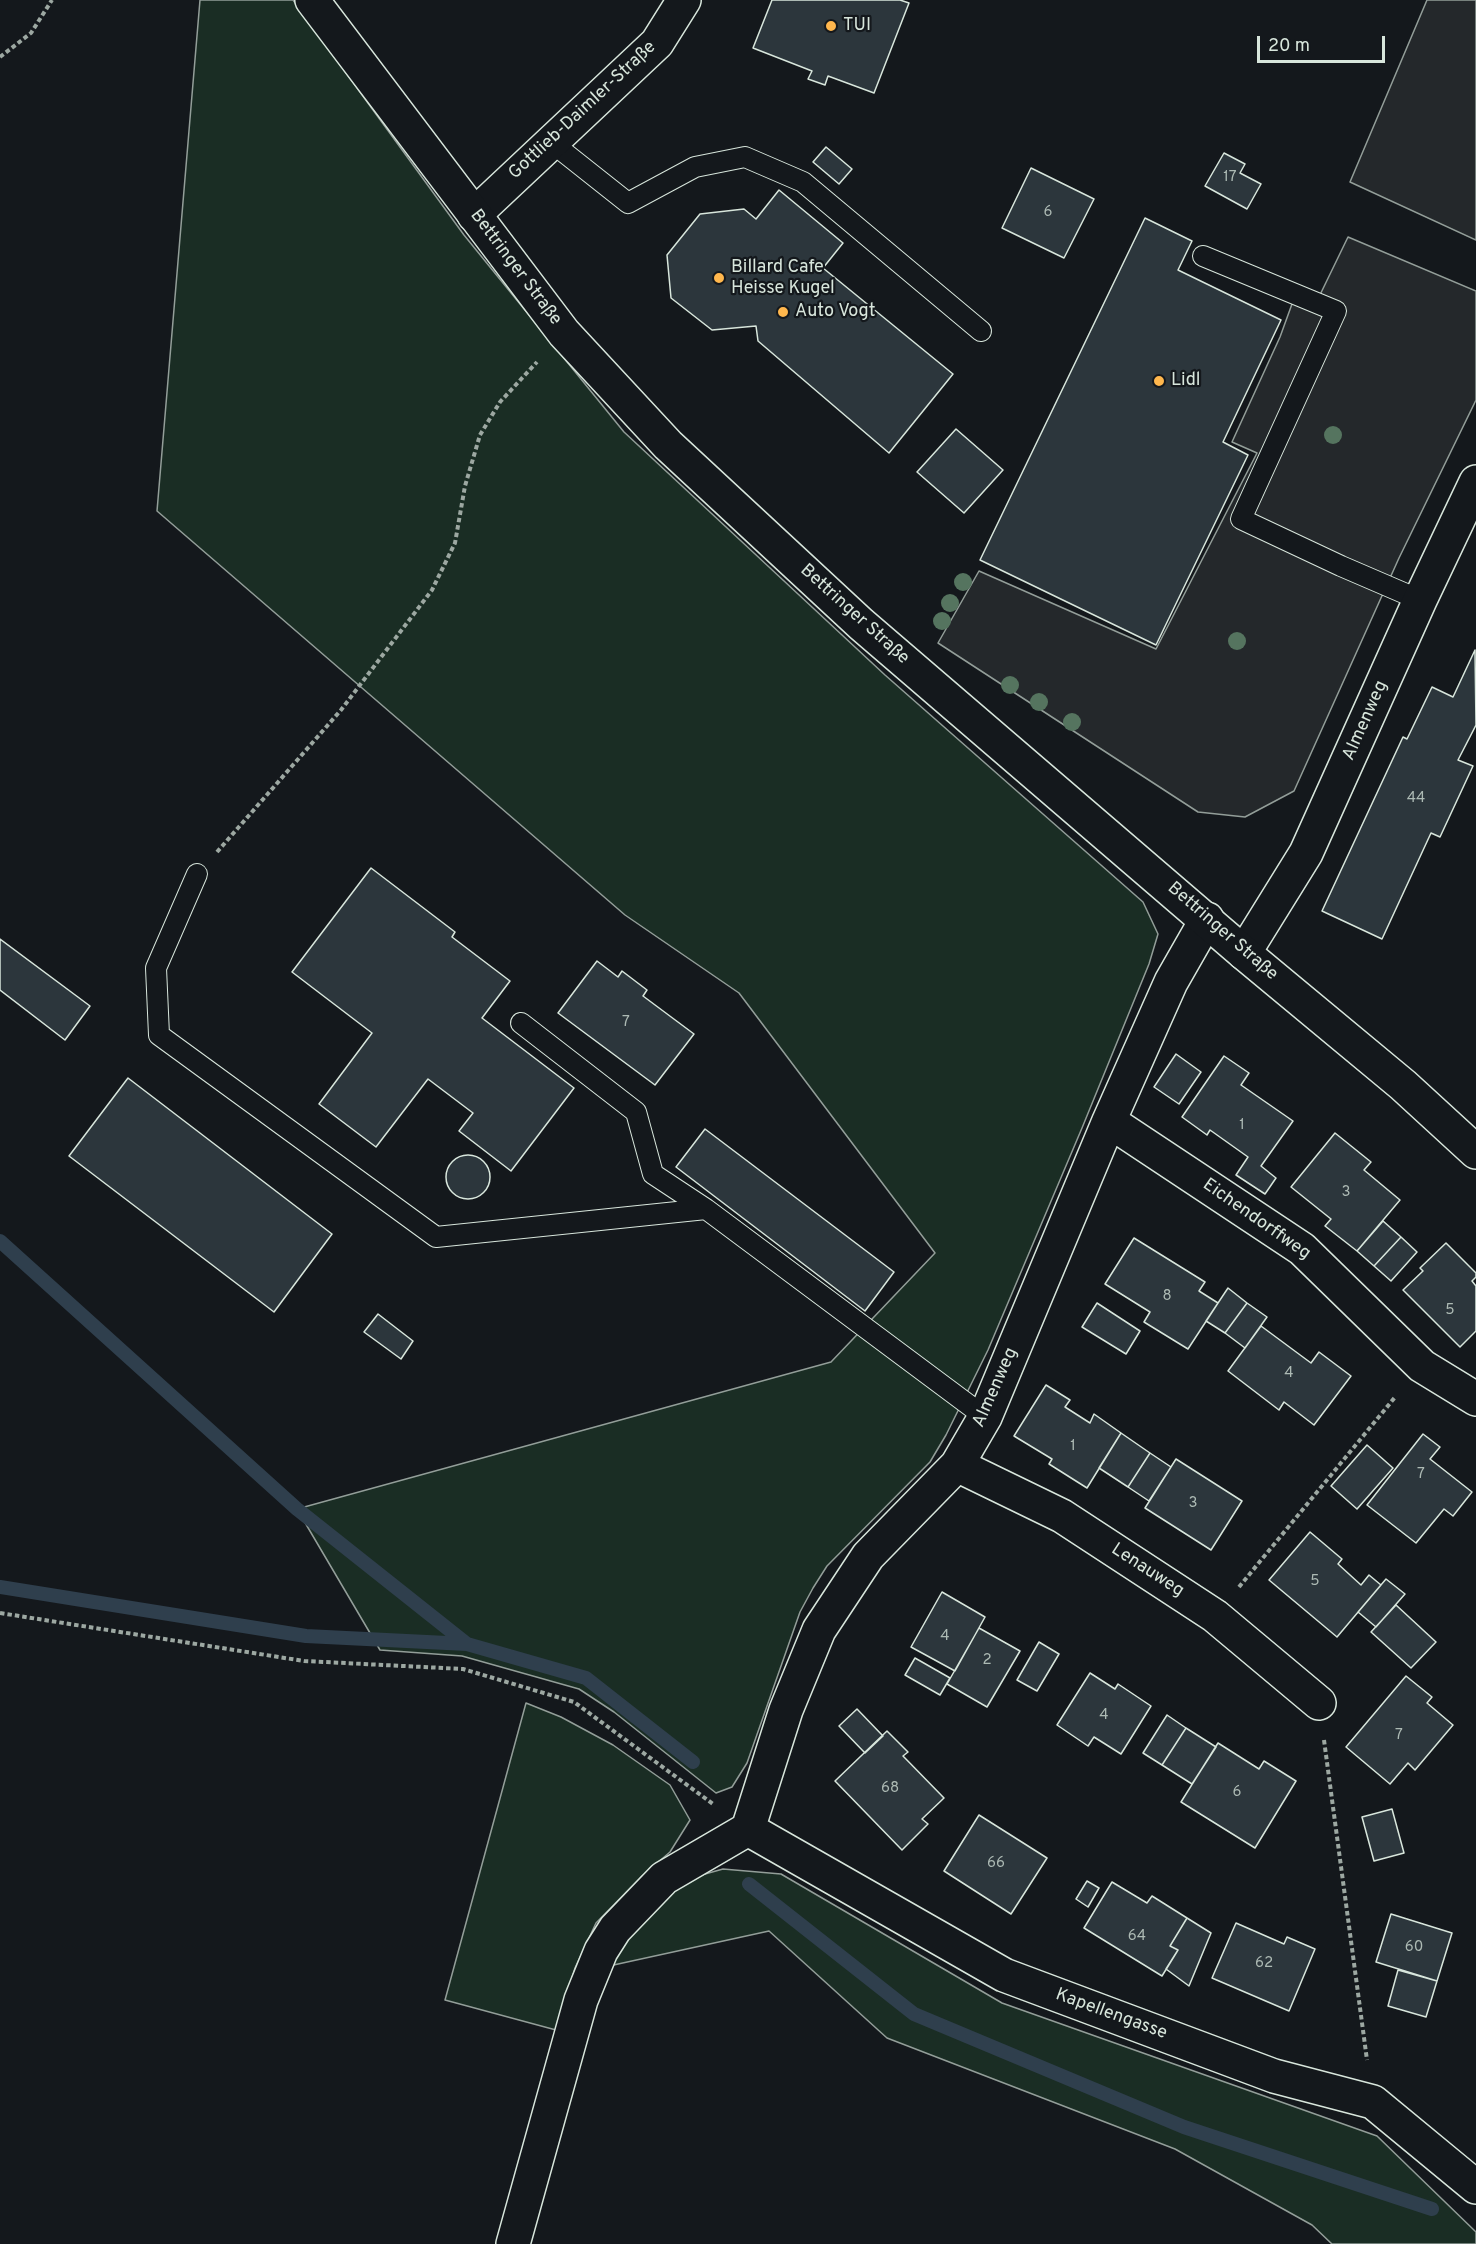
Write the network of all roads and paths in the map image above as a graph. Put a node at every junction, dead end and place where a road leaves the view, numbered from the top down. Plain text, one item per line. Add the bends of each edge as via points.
1 (52, 0) edge
2 (312, 0) edge
3 (684, 0) edge
4 (0, 57) edge
5 (551, 142) junction
6 (474, 215) junction
7 (1203, 256) dead end
8 (981, 331) dead end
9 (564, 333) junction
10 (1476, 482) edge
11 (1420, 600) junction
12 (197, 874) joint
13 (1207, 919) junction
14 (1244, 953) junction
15 (521, 1023) dead end
16 (1109, 1121) junction
17 (1476, 1152) edge
18 (706, 1209) junction
19 (1422, 1366) junction
20 (1476, 1399) edge
21 (985, 1417) junction
22 (957, 1465) junction
23 (0, 1613) edge
24 (1215, 1616) junction
25 (1319, 1703) joint
26 (748, 1829) junction
27 (1372, 2102) junction
28 (1476, 2187) edge
29 (513, 2244) edge

1 - 4 path via 31,33
2 - 6 street, Bettringer Straße
3 - 5 street, Gottlieb-Daimler-Straße via 657,43
5 - 6 street, Gottlieb-Daimler-Straße
5 - 8 lane via 628,203 695,167 745,157 802,182
6 - 9 street, Bettringer Straße
7 - 11 lane via 1336,311 1240,519
9 - 12 path via 500,402 480,435 465,486 456,543 432,590 341,711
9 - 13 street, Bettringer Straße via 668,445 861,624
10 - 11 street, Almenweg
11 - 14 street, Almenweg via 1306,853
12 - 18 lane via 156,968 159,1035 436,1237
13 - 14 street, Bettringer Straße
13 - 16 street, Almenweg via 1171,982
14 - 17 street, Bettringer Straße
15 - 18 lane via 636,1112 653,1174
16 - 19 street, Eichendorffweg via 1302,1249
16 - 21 street, Almenweg
18 - 21 lane
19 - 20 street, Eichendorffweg
19 - 24 path
21 - 22 street, Almenweg
22 - 24 street, Lenauweg via 1062,1516
22 - 26 street, Almenweg via 868,1556 819,1630 786,1710
23 - 26 path via 304,1661 463,1669 574,1702
24 - 25 street, Lenauweg
25 - 27 path
26 - 27 street, Kapellengasse via 1004,1975 1274,2076
26 - 29 street via 664,1878 615,1929 601,1951 578,2010
27 - 28 street, Kapellengasse

